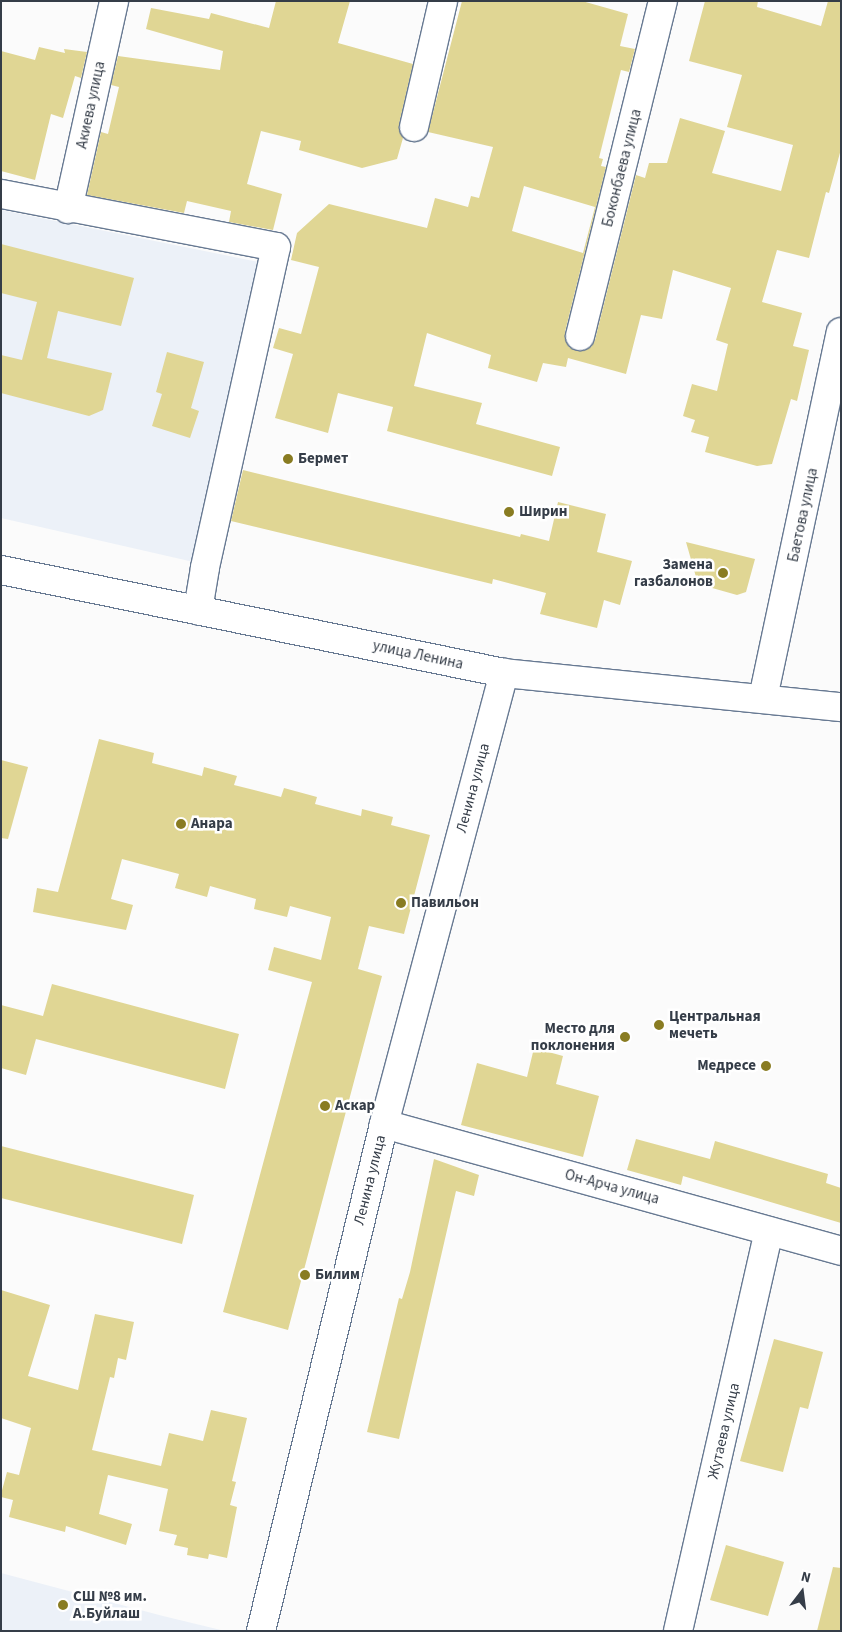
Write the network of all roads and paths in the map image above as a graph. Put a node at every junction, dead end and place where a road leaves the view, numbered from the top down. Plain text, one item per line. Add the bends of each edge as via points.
1 (114, 1) edge
2 (443, 1) edge
3 (663, 1) edge
4 (414, 127) dead end
5 (1, 194) edge
6 (68, 209) junction
7 (841, 332) edge
8 (580, 336) dead end
9 (1, 570) edge
10 (198, 610) junction
11 (504, 673) junction
12 (763, 698) junction
13 (841, 707) edge
14 (384, 1124) junction
15 (770, 1231) junction
16 (841, 1251) edge
17 (261, 1631) edge
18 (678, 1631) edge

1 - 6 street, Акиева улица
2 - 4 street
3 - 8 street, Боконбаева улица
5 - 6 street
6 - 10 street via 276,247
7 - 12 street, Баетова улица
9 - 10 street, улица Ленина
10 - 11 street, улица Ленина
11 - 12 street, улица Ленина
11 - 14 street, Ленина улица
12 - 13 street, улица Ленина
14 - 15 street, Он-Арча улица
14 - 17 street, Ленина улица
15 - 16 street, Он-Арча улица
15 - 18 street, Жутаева улица

